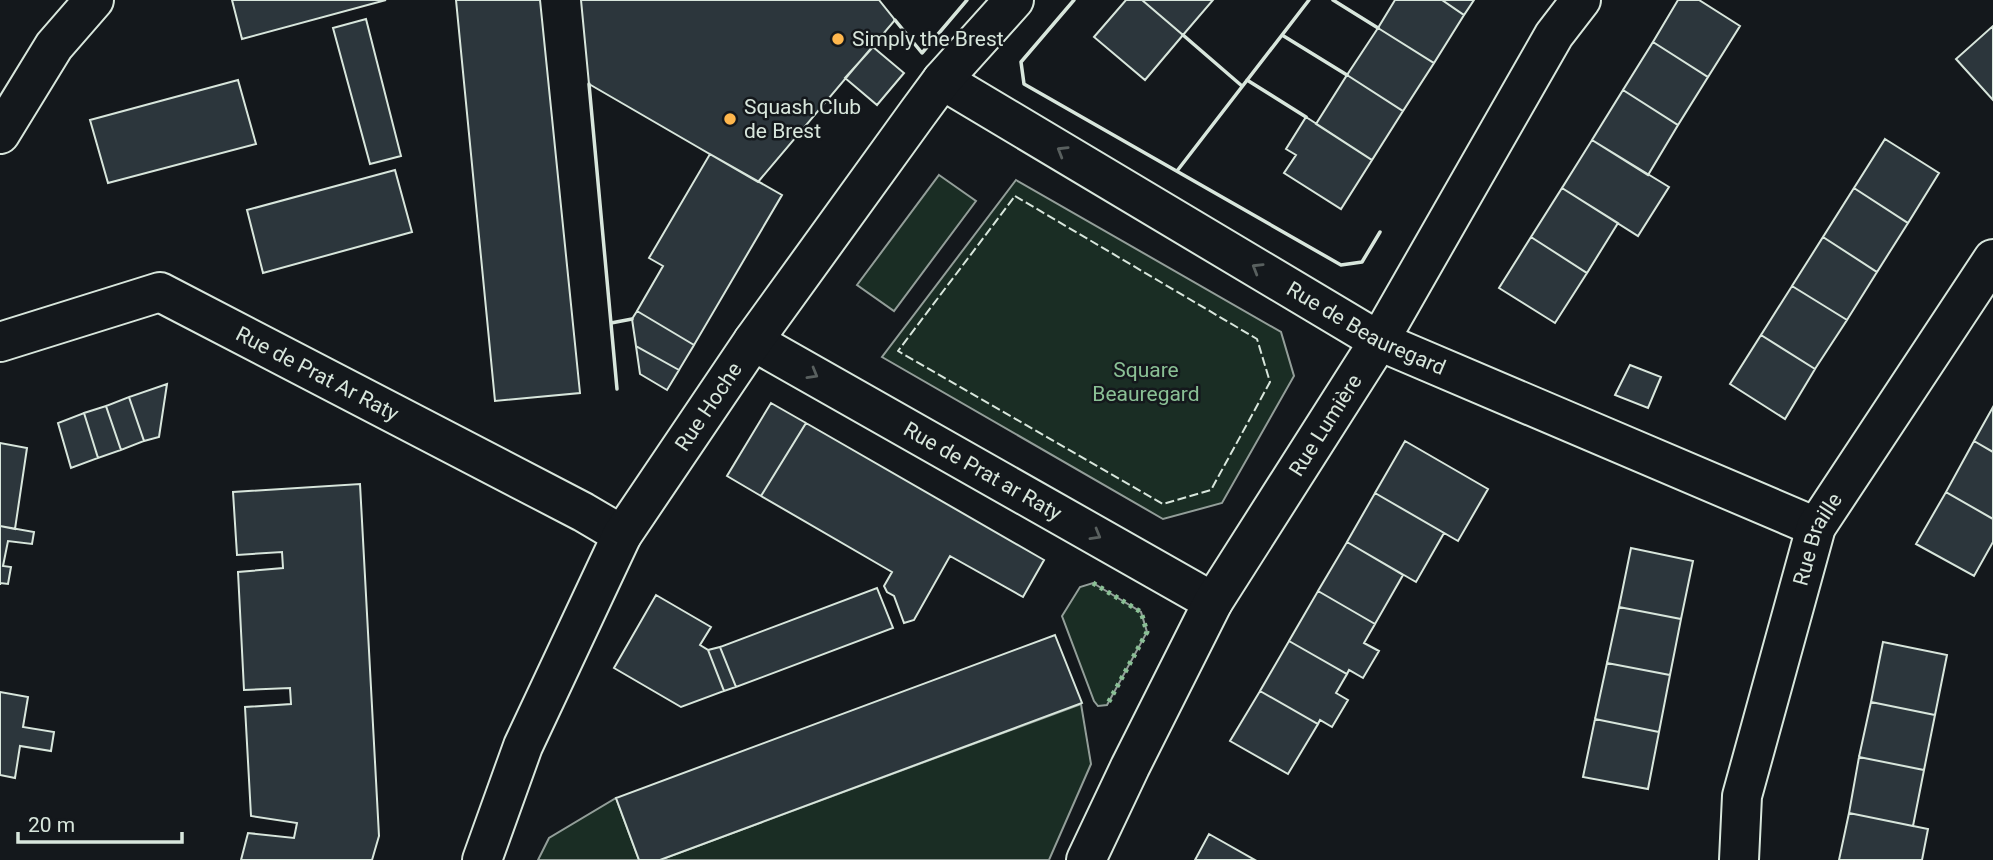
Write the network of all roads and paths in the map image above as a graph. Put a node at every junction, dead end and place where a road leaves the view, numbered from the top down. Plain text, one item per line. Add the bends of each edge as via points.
1 (93, 0) edge
2 (1014, 0) edge
3 (1581, 0) edge
4 (942, 80) junction
5 (0, 134) edge
6 (1993, 259) edge
7 (753, 341) junction
8 (1379, 341) junction
9 (0, 342) edge
10 (1816, 527) junction
11 (622, 535) junction
12 (1213, 602) junction
13 (482, 860) edge
14 (1086, 860) edge
15 (1739, 860) edge

1 - 5 street via 54,46
2 - 4 street, Rue Hoche
3 - 8 street, Rue Lumière via 1554,35
4 - 7 street, Rue Hoche
8 -> 4 street, Rue de Beauregard
6 - 10 street, Rue Braille
7 - 11 street, Rue Hoche
7 -> 12 street, Rue de Prat ar Raty
8 - 10 street, Rue de Beauregard
8 - 12 street, Rue Lumière
9 - 11 street, Rue de Prat Ar Raty via 160,292
10 - 15 street, Rue Braille via 1742,796
11 - 13 street, Rue Hoche via 523,746
12 - 14 street, Rue Lumière

